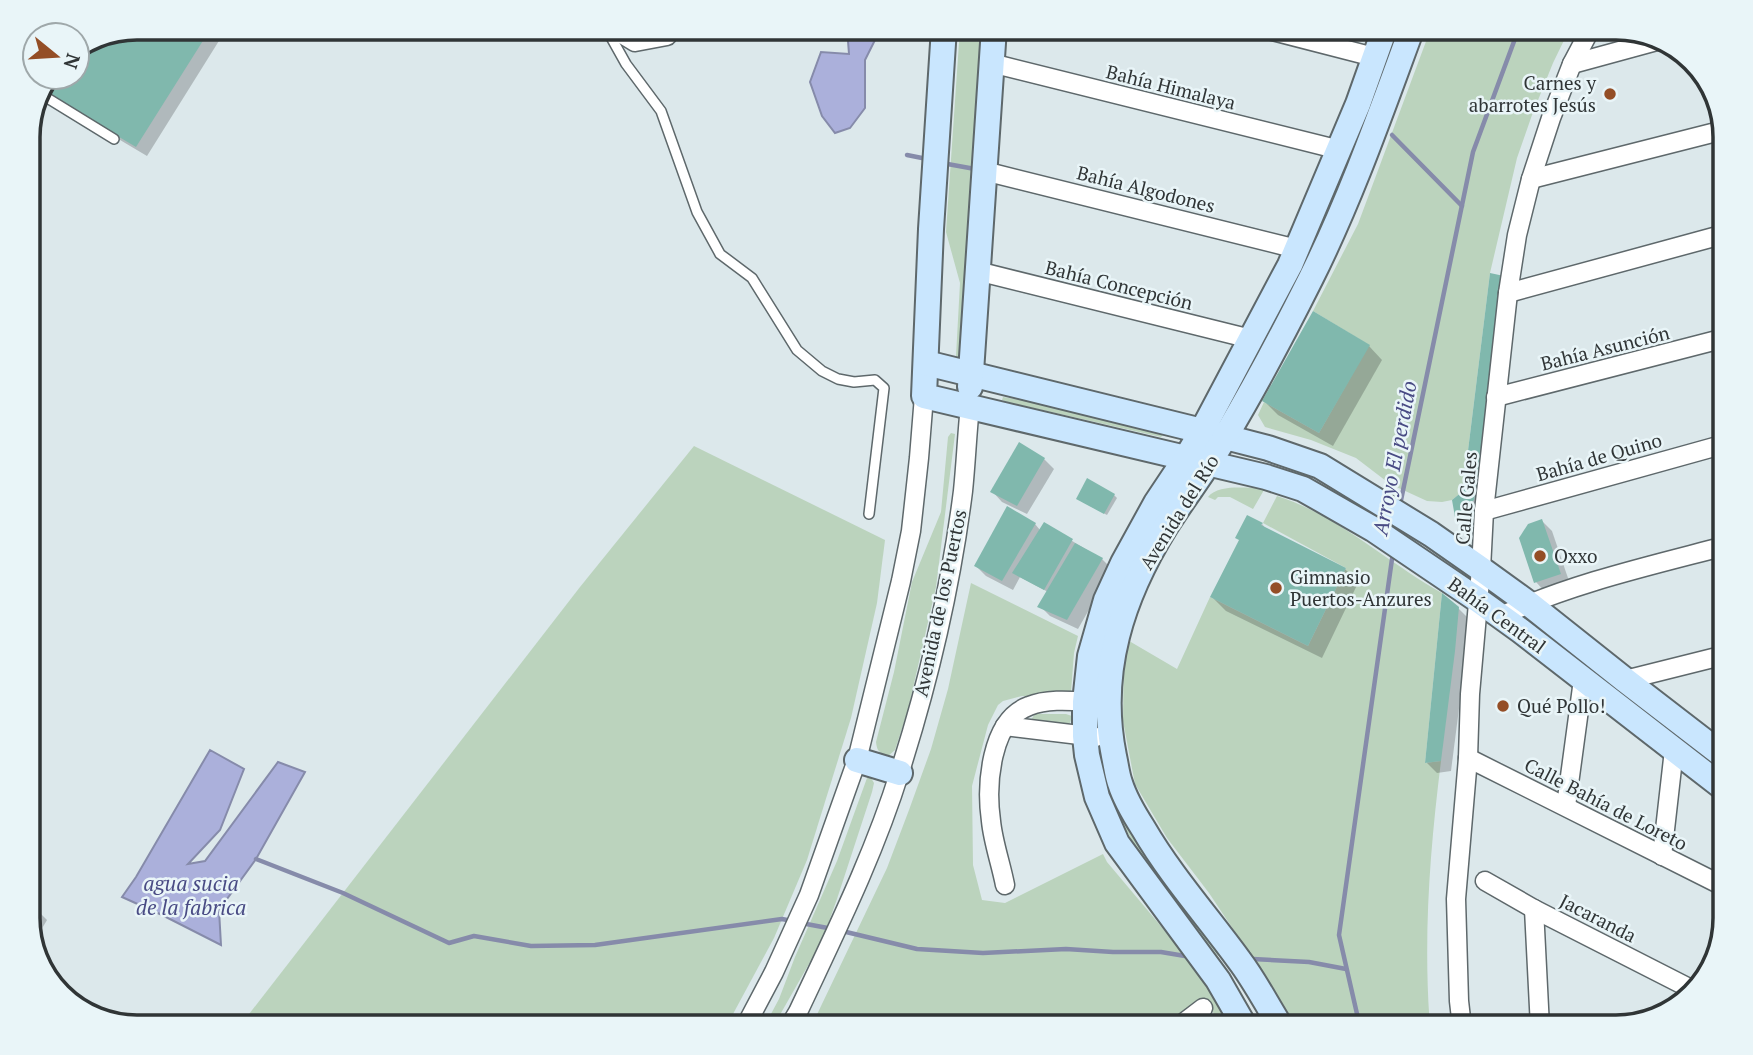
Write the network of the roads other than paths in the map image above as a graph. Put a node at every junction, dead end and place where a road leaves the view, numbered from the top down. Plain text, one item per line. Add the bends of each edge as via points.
1 (613, 40) edge
2 (943, 40) edge
3 (993, 40) edge
4 (1308, 40) edge
5 (1380, 40) edge
6 (1407, 40) edge
7 (1585, 40) edge
8 (1643, 45) edge
9 (1374, 57) junction
10 (991, 63) junction
11 (1572, 64) junction
12 (49, 99) edge
13 (1713, 133) edge
14 (114, 139) dead end
15 (1340, 150) junction
16 (984, 171) junction
17 (1531, 179) junction
18 (1713, 237) edge
19 (1300, 263) junction
20 (977, 271) junction
21 (1508, 293) junction
22 (1251, 339) junction
23 (1713, 341) edge
24 (926, 363) junction
25 (970, 373) junction
26 (924, 396) junction
27 (1496, 397) junction
28 (970, 406) junction
29 (1214, 434) junction
30 (1713, 447) edge
31 (1197, 461) junction
32 (1380, 503) junction
33 (1484, 511) junction
34 (869, 514) dead end
35 (1368, 526) junction
36 (1713, 550) edge
37 (1481, 569) junction
38 (1478, 600) junction
39 (1528, 603) junction
40 (1501, 615) junction
41 (1713, 658) edge
42 (1583, 680) junction
43 (1625, 680) junction
44 (1096, 703) junction
45 (1005, 726) junction
46 (1085, 736) junction
47 (1111, 739) junction
48 (1713, 748) edge
49 (1674, 750) junction
50 (1468, 758) junction
51 (857, 760) junction
52 (900, 773) junction
53 (1713, 780) edge
54 (1566, 806) junction
55 (1662, 856) junction
56 (1485, 881) dead end
57 (1713, 881) edge
58 (1006, 885) dead end
59 (1534, 909) junction
60 (1241, 962) junction
61 (1218, 980) junction
62 (1684, 986) edge
63 (1203, 1008) dead end
64 (751, 1015) edge
65 (796, 1015) edge
66 (1194, 1015) edge
67 (1238, 1015) edge
68 (1274, 1015) edge
69 (1461, 1015) edge
70 (1539, 1015) edge

1 - 34 lane via 625,64 661,111 697,212 720,254 752,278 797,350 822,371 854,382 875,380 884,388
2 - 24 street
3 - 10 street, Avenida de los Puertos
4 - 9 street
5 - 9 street, Avenida del Río
6 - 19 street, Avenida del Río via 1348,195
7 - 11 street, Calle Gales
8 - 11 street
9 - 15 street, Avenida del Río
10 - 15 street, Bahía Himalaya
10 - 16 street, Avenida de los Puertos
11 - 17 street, Calle Gales
12 - 14 lane
13 - 17 street
15 - 19 street, Avenida del Río
16 - 19 street, Bahía Algodones
16 - 20 street, Avenida de los Puertos
17 - 21 street, Calle Gales
18 - 21 street
19 - 22 street, Avenida del Río
19 - 29 street, Avenida del Río via 1280,339
20 - 22 street, Bahía Concepción
20 - 25 street, Avenida de los Puertos
21 - 27 street, Calle Gales
22 - 29 street, Avenida del Río
23 - 27 street, Bahía Asunción
24 - 25 street, Bahía Central
24 - 26 street
25 - 28 street, Avenida de los Puertos
25 - 29 street, Bahía Central
26 - 28 street, Bahía Central
26 - 51 street via 911,531
27 - 33 street, Calle Gales
28 - 31 street, Bahía Central
28 - 52 street, Avenida de los Puertos via 949,580
29 - 31 street, Avenida del Río
29 - 32 street, Bahía Central via 1320,466
30 - 33 street, Bahía de Quino
31 - 35 street, Bahía Central via 1303,489
31 - 44 street, Avenida del Río via 1156,503 1106,600
32 - 35 street
32 - 37 street, Bahía Central
33 - 37 street, Calle Gales
35 - 38 street, Bahía Central
36 - 39 street via 1599,579
37 - 38 street, Calle Gales
37 - 39 street, Bahía Central
38 - 40 street, Bahía Central
38 - 50 street, Calle Gales
39 - 40 street
39 - 43 street, Bahía Central
40 - 42 street, Bahía Central
41 - 43 street
42 - 49 street, Bahía Central
42 - 54 street
43 - 48 street, Bahía Central
44 - 45 street via 1030,705 1016,712
44 - 46 street, Avenida del Río
44 - 47 street, Avenida del Río
45 - 46 street
45 - 58 street via 994,750 990,796
46 - 47 street
46 - 61 street, Avenida del Río via 1097,797 1117,844
47 - 60 street, Avenida del Río via 1120,783 1137,819 1183,889
49 - 53 street, Bahía Central
49 - 55 street
50 - 54 street, Calle Bahía de Loreto
50 - 69 street, Calle Gales via 1456,899
51 - 52 street
51 - 64 street via 808,895
52 - 65 street, Avenida de los Puertos via 850,903
54 - 55 street, Calle Bahía de Loreto
55 - 57 street, Calle Bahía de Loreto
56 - 59 street, Jacaranda
59 - 62 street, Jacaranda
59 - 70 street
60 - 61 street
60 - 68 street, Avenida del Río
61 - 67 street, Avenida del Río
63 - 66 street

